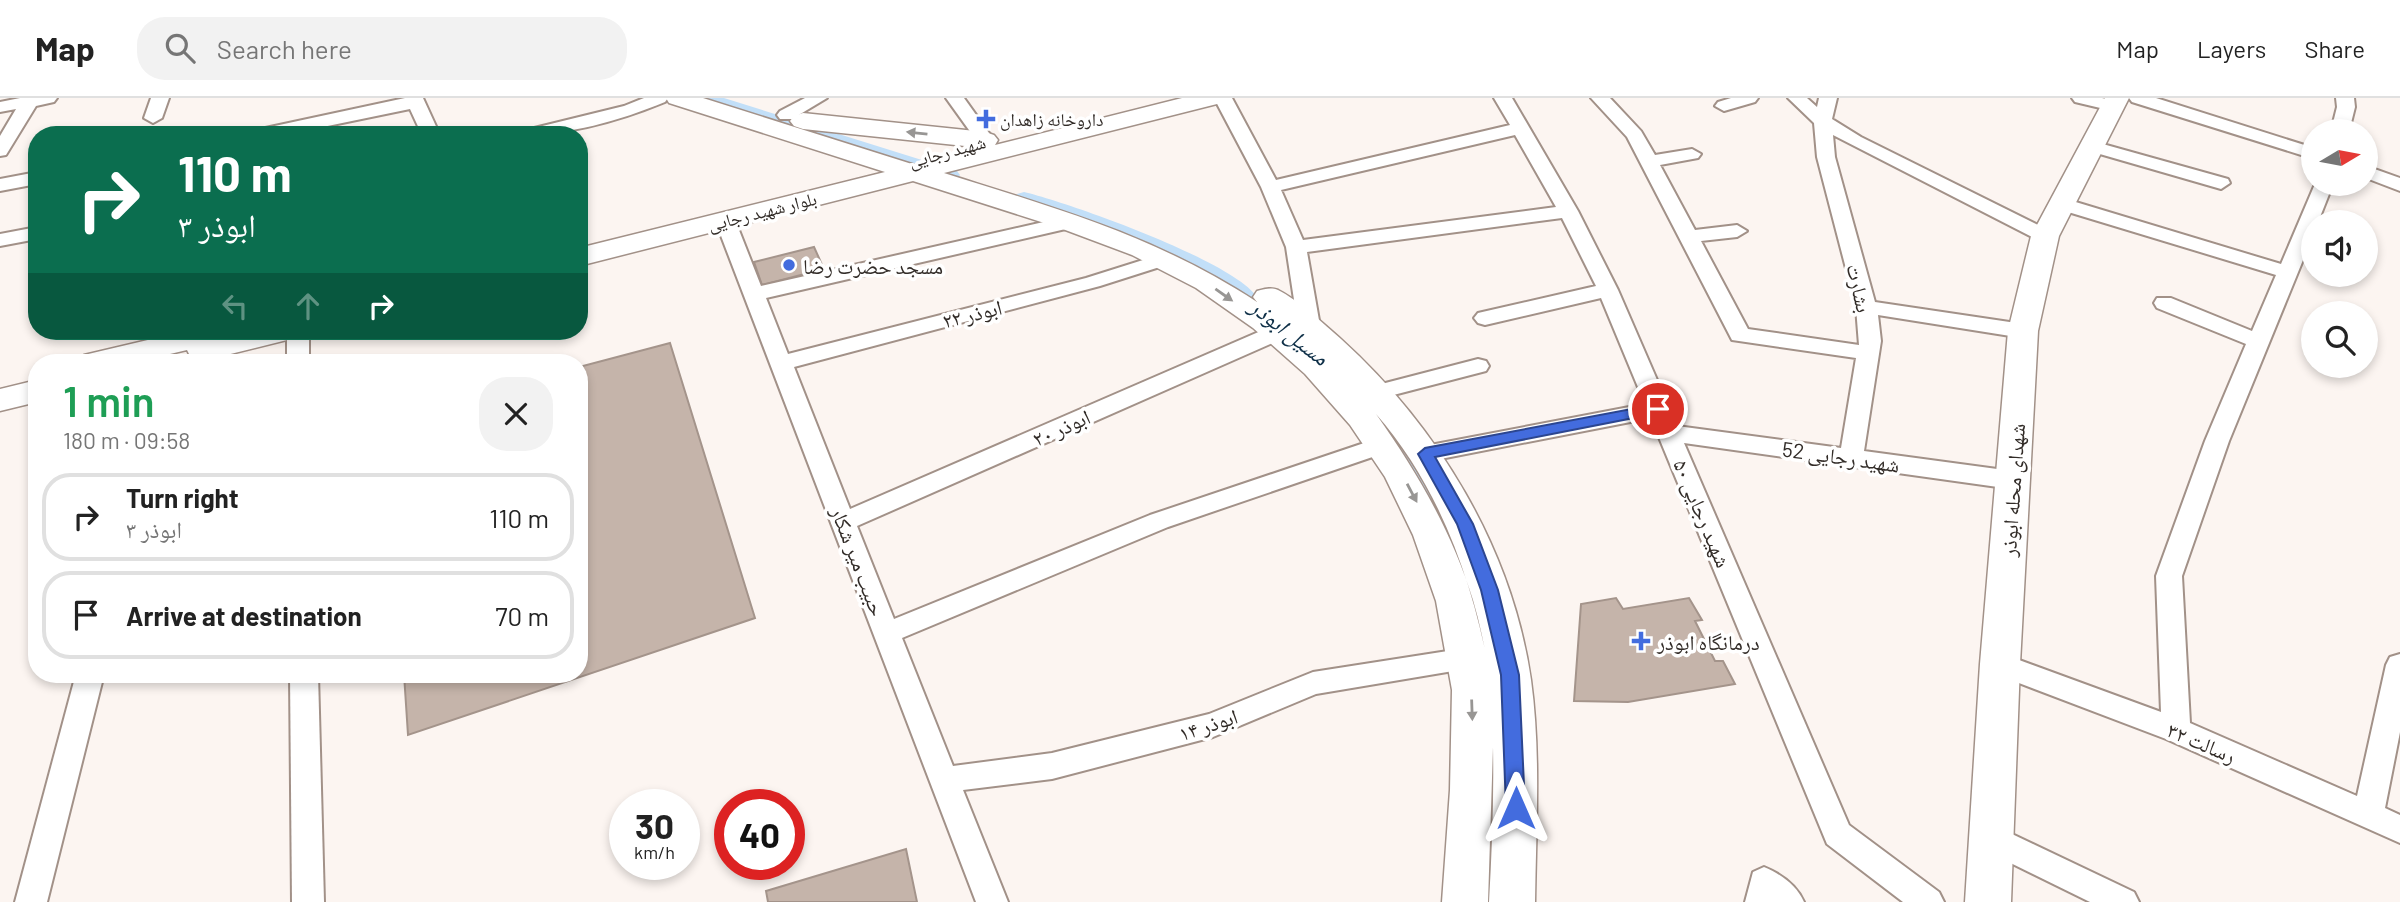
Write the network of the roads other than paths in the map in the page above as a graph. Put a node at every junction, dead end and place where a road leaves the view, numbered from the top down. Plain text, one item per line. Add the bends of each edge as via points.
1 (48, 98) edge
2 (160, 98) edge
3 (659, 98) edge
4 (678, 98) edge
5 (730, 98) edge
6 (955, 98) edge
7 (1166, 98) edge
8 (1213, 98) edge
9 (1223, 98) edge
10 (1503, 98) edge
11 (1600, 98) edge
12 (1749, 98) edge
13 (1797, 98) edge
14 (1828, 98) edge
15 (2344, 98) edge
16 (2112, 100) edge
17 (415, 101) edge
18 (29, 102) junction
19 (1724, 106) dead end
20 (0, 107) edge
21 (802, 111) edge
22 (153, 118) dead end
23 (2343, 119) edge
24 (1823, 121) junction
25 (298, 126) edge
26 (427, 126) edge
27 (565, 126) edge
28 (1521, 128) junction
29 (985, 140) junction
30 (2092, 146) junction
31 (0, 151) edge
32 (2301, 151) edge
33 (1692, 154) dead end
34 (1648, 162) junction
35 (918, 165) junction
36 (2378, 177) edge
37 (28, 180) edge
38 (2221, 183) dead end
39 (0, 185) edge
40 (2400, 185) edge
41 (1270, 187) junction
42 (2319, 196) edge
43 (2062, 204) junction
44 (1568, 211) junction
45 (725, 220) junction
46 (1070, 222) junction
47 (1737, 231) dead end
48 (28, 235) edge
49 (2045, 236) junction
50 (1688, 237) junction
51 (0, 240) edge
52 (588, 241) edge
53 (1296, 247) junction
54 (588, 255) edge
55 (1162, 260) junction
56 (2287, 272) junction
57 (1608, 290) junction
58 (754, 294) junction
59 (2164, 303) dead end
60 (1866, 306) junction
61 (1485, 318) dead end
62 (1309, 326) junction
63 (2023, 331) junction
64 (1278, 332) junction
65 (188, 340) edge
66 (247, 340) edge
67 (2258, 341) junction
68 (1868, 353) junction
69 (129, 354) edge
70 (188, 354) edge
71 (781, 363) junction
72 (1478, 366) dead end
73 (28, 383) edge
74 (1378, 392) junction
75 (9, 397) edge
76 (1658, 409) junction
77 (1669, 433) junction
78 (1382, 445) junction
79 (1425, 454) junction
80 (1851, 458) junction
81 (2012, 480) junction
82 (844, 522) junction
83 (887, 632) junction
84 (1468, 659) junction
85 (2000, 664) junction
86 (2400, 665) edge
87 (88, 683) edge
88 (304, 683) edge
89 (2176, 730) junction
90 (2393, 731) edge
91 (945, 780) junction
92 (2368, 815) junction
93 (2400, 829) edge
94 (1992, 838) junction
95 (32, 902) edge
96 (307, 902) edge
97 (992, 902) edge
98 (1465, 902) edge
99 (1512, 902) edge
100 (1761, 902) edge
101 (1788, 902) edge
102 (1928, 902) edge
103 (1989, 902) edge
104 (2123, 902) edge

1 - 18 street
2 - 22 street
3 - 27 street
4 - 35 street
5 - 21 street
6 - 29 street
7 - 29 street, شهید رجایی
8 - 35 street, شهید رجایی
9 - 41 street
10 - 28 street, شهید رجایی ۵۰
11 - 34 street via 1634,135
12 - 19 street
13 - 24 street
14 - 24 street, بشارت
15 - 23 street
16 - 30 street, شهدای محله ابوذر
16 - 32 street
17 - 25 street
17 - 26 street
18 - 20 street
18 - 31 street
29 -> 21 street
21 - 35 street
24 - 49 street
24 - 60 street, بشارت via 1826,158
28 - 41 street
28 - 44 street, شهید رجایی ۵۰
29 - 35 street, شهید رجایی
30 - 38 street
30 - 43 street, شهدای محله ابوذر
33 - 34 street
34 - 50 street
35 - 45 street, بلوار شهید رجایی
35 - 46 street
35 - 52 street, بلوار شهید رجایی
35 - 62 street via 1094,211 1160,236 1228,271
36 - 40 street
37 - 39 street
41 - 53 street
42 - 56 street
43 - 49 street, شهدای محله ابوذر
43 - 56 street
44 - 53 street
44 - 57 street, شهید رجایی ۵۰
45 - 54 street, بلوار شهید رجایی
45 - 58 street, حبیب میر شکار
46 - 55 street
46 - 58 street
47 - 50 street
48 - 51 street
49 - 63 street, شهدای محله ابوذر
50 - 68 street via 1740,335
53 - 62 street
55 -> 64 street via 1208,283
55 - 71 street, ابوذر ۲۲
56 - 67 street
57 - 61 street
57 - 76 street, شهید رجایی ۵۰
58 - 71 street, حبیب میر شکار
59 - 67 street
60 - 63 street
60 - 68 street, بشارت
62 - 74 street
63 - 81 street, شهدای محله ابوذر
64 - 78 street via 1347,396
64 - 82 street, ابوذر ۲۰
65 - 69 street
66 - 70 street
67 - 89 street via 2169,576
68 - 80 street, بشارت
71 - 82 street, حبیب میر شکار
72 - 74 street
73 - 75 street
74 - 79 street
76 - 77 street, شهید رجایی ۵۰
76 - 79 street
77 - 80 street, شهید رجایی 52
77 - 102 street, شهید رجایی ۵۰ via 1838,834
78 - 83 street via 1159,521
78 -> 84 street via 1430,529 1453,592
79 - 99 street via 1465,524 1490,590 1510,675 1516,784
80 - 81 street, شهید رجایی 52
81 - 85 street, شهدای محله ابوذر
82 - 83 street, حبیب میر شکار
83 - 91 street, حبیب میر شکار
84 - 91 street, ابوذر ۱۴ via 1313,683 1213,725 1052,766
84 -> 98 street via 1474,779
85 - 89 street, رسالت ۳۲
85 - 94 street, شهدای محله ابوذر
86 - 90 street
87 - 95 street
88 - 96 street
89 - 92 street, رسالت ۳۲
90 - 92 street
91 - 97 street, حبیب میر شکار
92 - 93 street, رسالت ۳۲
94 - 103 street, شهدای محله ابوذر
94 - 104 street
100 - 101 street via 1763,882

